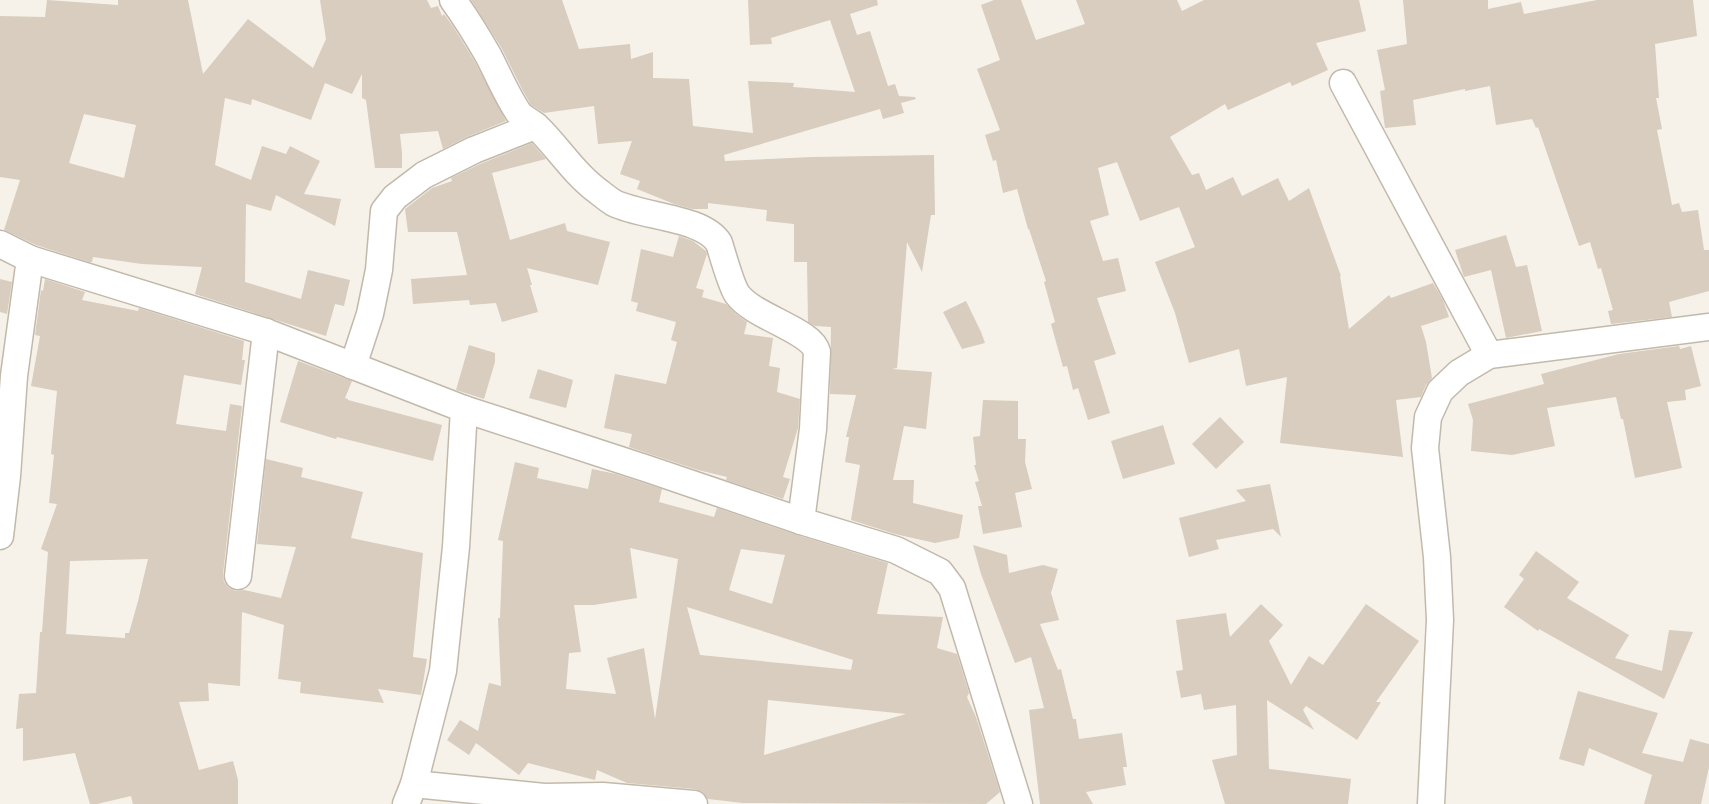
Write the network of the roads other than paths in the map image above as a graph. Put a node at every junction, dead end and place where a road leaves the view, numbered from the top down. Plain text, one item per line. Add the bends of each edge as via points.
1 (453, 0) edge
2 (1342, 83) dead end
3 (535, 126) junction
4 (0, 244) edge
5 (30, 259) junction
6 (1709, 327) edge
7 (266, 332) junction
8 (1488, 355) junction
9 (353, 366) junction
10 (464, 409) junction
11 (801, 520) junction
12 (0, 536) edge
13 (238, 576) dead end
14 (410, 794) edge
15 (694, 804) edge
16 (1019, 804) edge
17 (1431, 804) edge

1 - 3 street via 470,24 508,96 520,114
2 - 8 street
3 - 9 street via 474,150 424,175 384,211 379,270 370,314
3 - 11 street via 579,175 614,203 687,223 714,236 737,294 755,310 816,346 813,429
4 - 5 street
5 - 7 street
5 - 12 street via 14,376
6 - 8 street
7 - 9 street
7 - 13 street
8 - 17 street via 1459,373 1440,391 1428,416 1425,448 1440,620
9 - 10 street
10 - 11 street
10 - 14 street via 456,547 443,671
11 - 16 street via 896,550 940,572 952,588
14 - 15 street via 544,798 603,796

